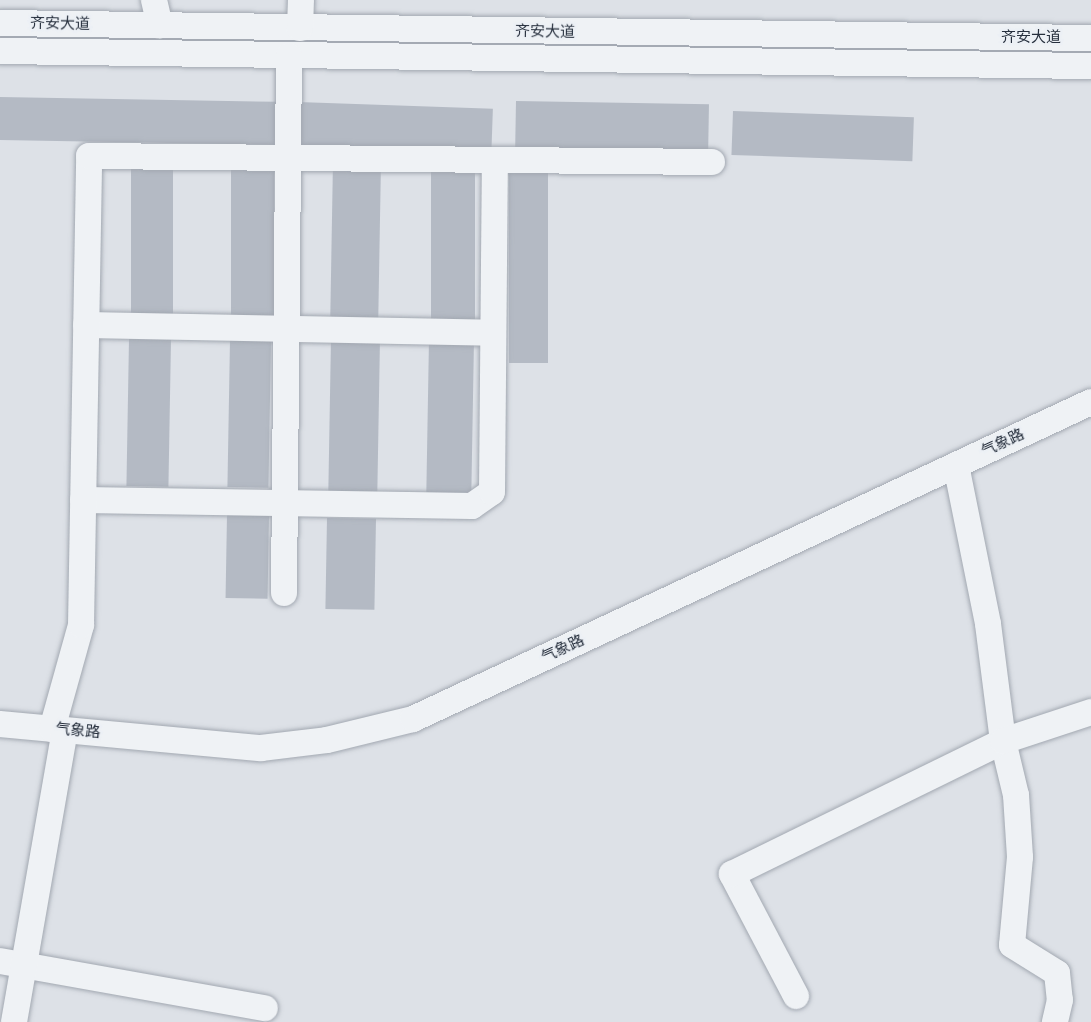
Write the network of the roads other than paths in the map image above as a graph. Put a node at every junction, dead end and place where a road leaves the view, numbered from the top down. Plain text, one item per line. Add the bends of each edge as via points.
1 (154, 0) edge
2 (301, 0) edge
3 (0, 23) edge
4 (160, 26) junction
5 (300, 28) junction
6 (1091, 38) edge
7 (0, 51) edge
8 (289, 56) junction
9 (1091, 66) edge
10 (288, 158) junction
11 (495, 160) junction
12 (712, 162) dead end
13 (86, 325) junction
14 (286, 329) junction
15 (493, 333) junction
16 (1091, 402) edge
17 (956, 465) junction
18 (83, 500) junction
19 (285, 503) junction
20 (284, 593) dead end
21 (1091, 712) edge
22 (0, 724) edge
23 (59, 729) junction
24 (1004, 741) junction
25 (12, 963) edge
26 (796, 996) dead end
27 (265, 1008) dead end
28 (14, 1022) edge
29 (1055, 1022) edge

1 - 4 street
2 - 5 street
3 - 4 street, 齐安大道
4 - 5 street, 齐安大道
5 - 6 street, 齐安大道
7 - 8 street, 齐安大道
8 - 9 street, 齐安大道
8 - 10 street
10 - 11 street
10 - 13 street via 89,156
10 - 14 street
11 - 12 street
11 - 15 street
13 - 14 street
13 - 18 street
14 - 15 street
14 - 19 street
15 - 19 street via 492,492 472,506
16 - 17 street, 气象路
17 - 23 street, 气象路 via 413,719 327,740 261,748
17 - 24 street via 988,624
18 - 19 street
18 - 23 street via 81,625
19 - 20 street
21 - 24 street
22 - 23 street, 气象路
23 - 25 street
24 - 26 street via 732,874
24 - 29 street via 1020,836 1012,945 1057,973 1060,1000
25 - 27 street
25 - 28 street

